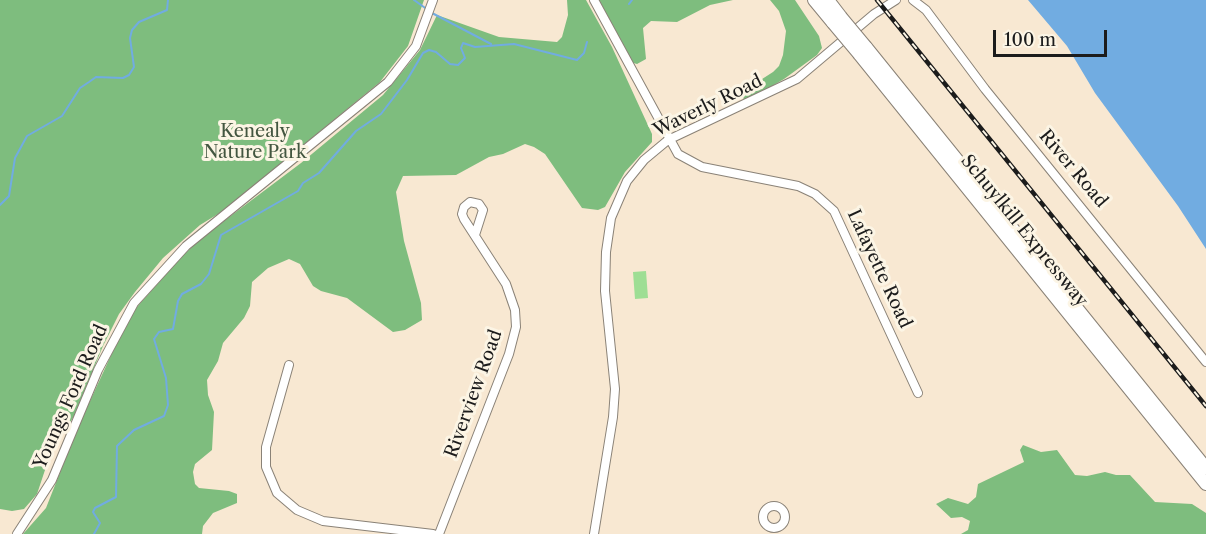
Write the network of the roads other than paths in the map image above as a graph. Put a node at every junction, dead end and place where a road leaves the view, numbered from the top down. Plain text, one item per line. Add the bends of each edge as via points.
1 (594, 0) edge
2 (814, 0) edge
3 (828, 0) edge
4 (913, 0) edge
5 (895, 1) edge
6 (430, 8) edge
7 (837, 20) junction
8 (862, 51) junction
9 (668, 140) junction
10 (475, 235) dead end
11 (1206, 362) edge
12 (290, 365) dead end
13 (918, 393) dead end
14 (1206, 468) edge
15 (1206, 484) edge
16 (17, 534) edge
17 (433, 534) edge
18 (439, 534) edge
19 (594, 534) edge

1 - 9 street, Lafayette Road
2 - 7 highway, Schuylkill Expressway
3 - 7 highway, Schuylkill Expressway
4 - 11 street, River Road via 926,10 985,89
5 - 9 street, Waverly Road via 797,79
6 - 16 street, Youngs Ford Road via 416,46 388,82 186,246 134,303 98,370 52,480
7 - 8 highway, Schuylkill Expressway, bridge
8 - 14 highway, Schuylkill Expressway
8 - 15 highway, Schuylkill Expressway
9 - 13 street, Lafayette Road via 678,154 693,164 798,186 816,194 829,206
9 - 19 street, Waverly Road via 627,181 615,205 608,233 605,291 615,389
10 - 18 street, Riverview Road via 510,293 516,327
12 - 17 street via 266,447 266,467 278,493 297,510 323,521

